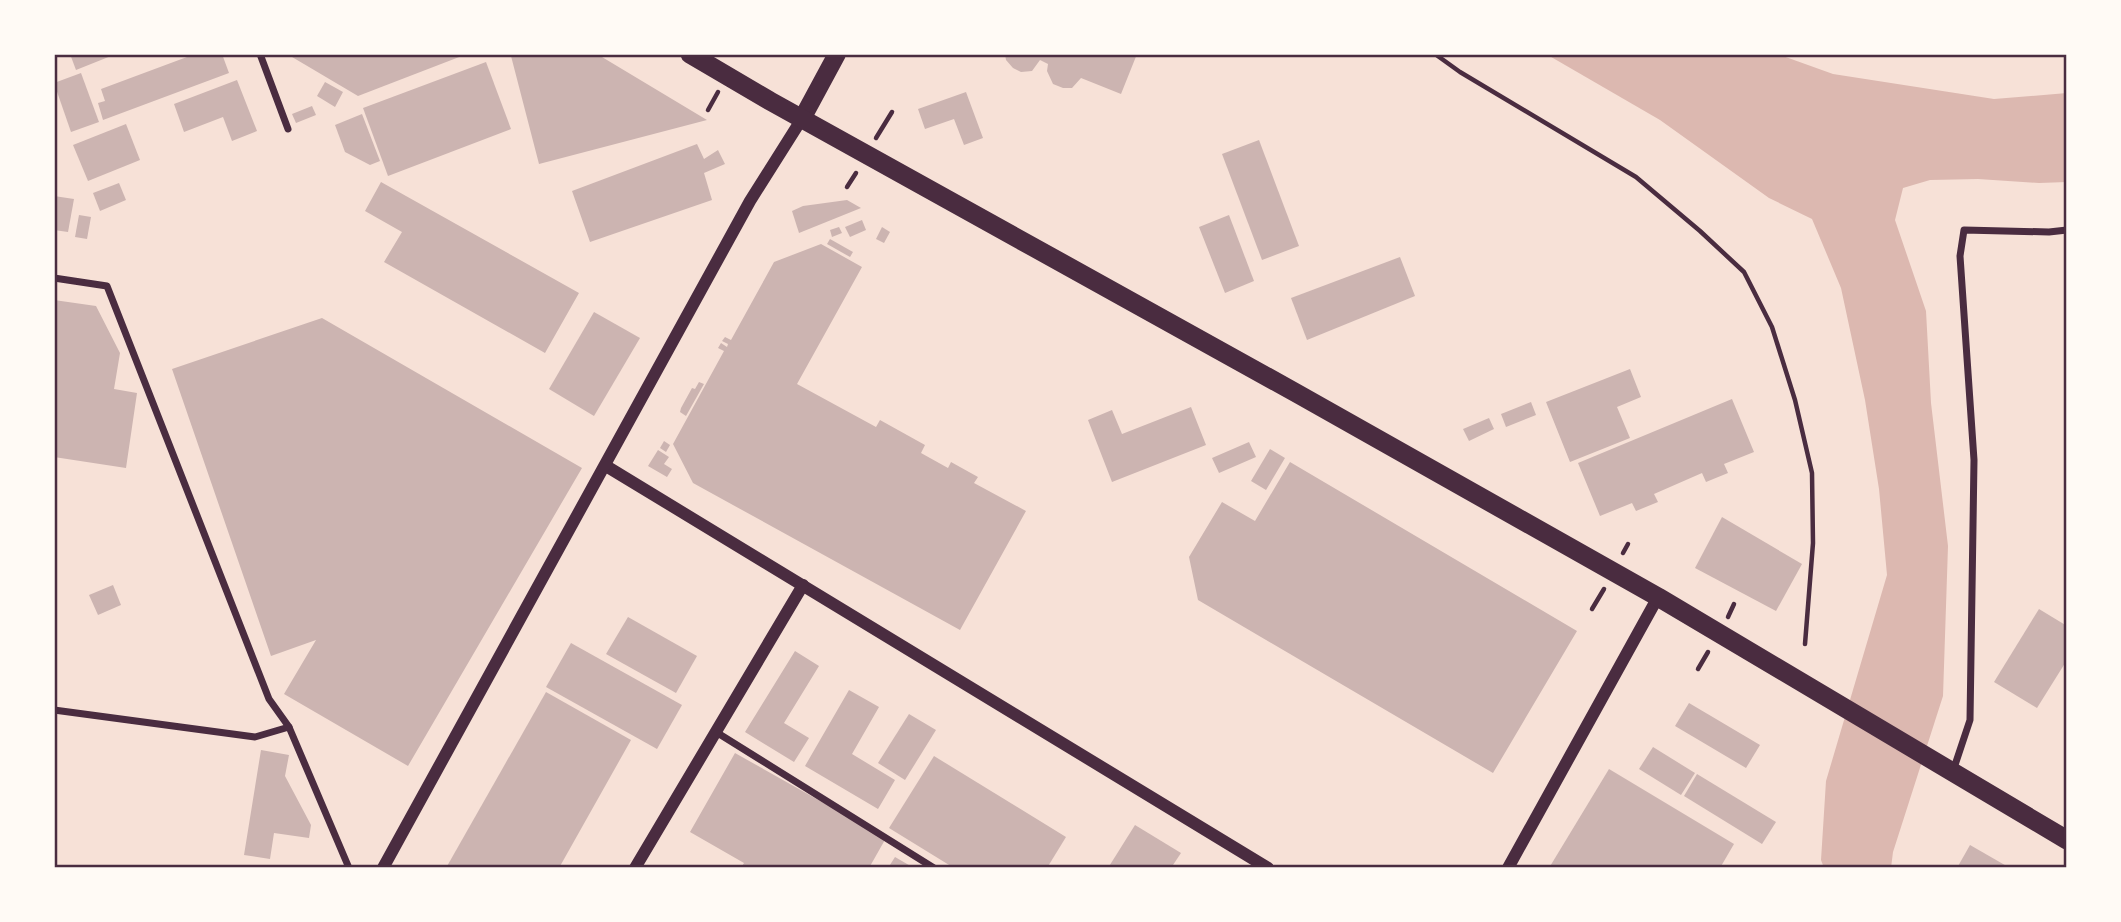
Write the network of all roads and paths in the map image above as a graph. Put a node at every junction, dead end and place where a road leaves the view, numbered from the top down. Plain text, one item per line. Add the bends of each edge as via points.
1 (260, 54) edge
2 (690, 54) edge
3 (837, 54) edge
4 (1434, 54) edge
5 (803, 117) junction
6 (288, 129) dead end
7 (2067, 230) edge
8 (54, 278) edge
9 (606, 466) junction
10 (803, 586) junction
11 (1658, 597) junction
12 (1805, 644) dead end
13 (54, 710) edge
14 (289, 727) junction
15 (716, 732) junction
16 (1946, 768) junction
17 (2067, 840) edge
18 (349, 868) edge
19 (383, 868) edge
20 (635, 868) edge
21 (934, 868) edge
22 (1268, 868) edge
23 (1508, 868) edge

1 - 6 street
2 - 5 highway
3 - 5 main road
4 - 12 path via 1636,177 1744,272 1772,327 1812,473 1813,544
5 - 9 street via 750,201
5 - 11 highway
7 - 16 street via 1964,230 1960,256 1974,460 1970,720
8 - 14 street via 107,286 269,699
9 - 10 street
9 - 19 street
10 - 15 street
10 - 22 street
11 - 16 highway
11 - 23 street
13 - 14 street via 255,737
14 - 18 street
15 - 20 street
15 - 21 street
16 - 17 highway

